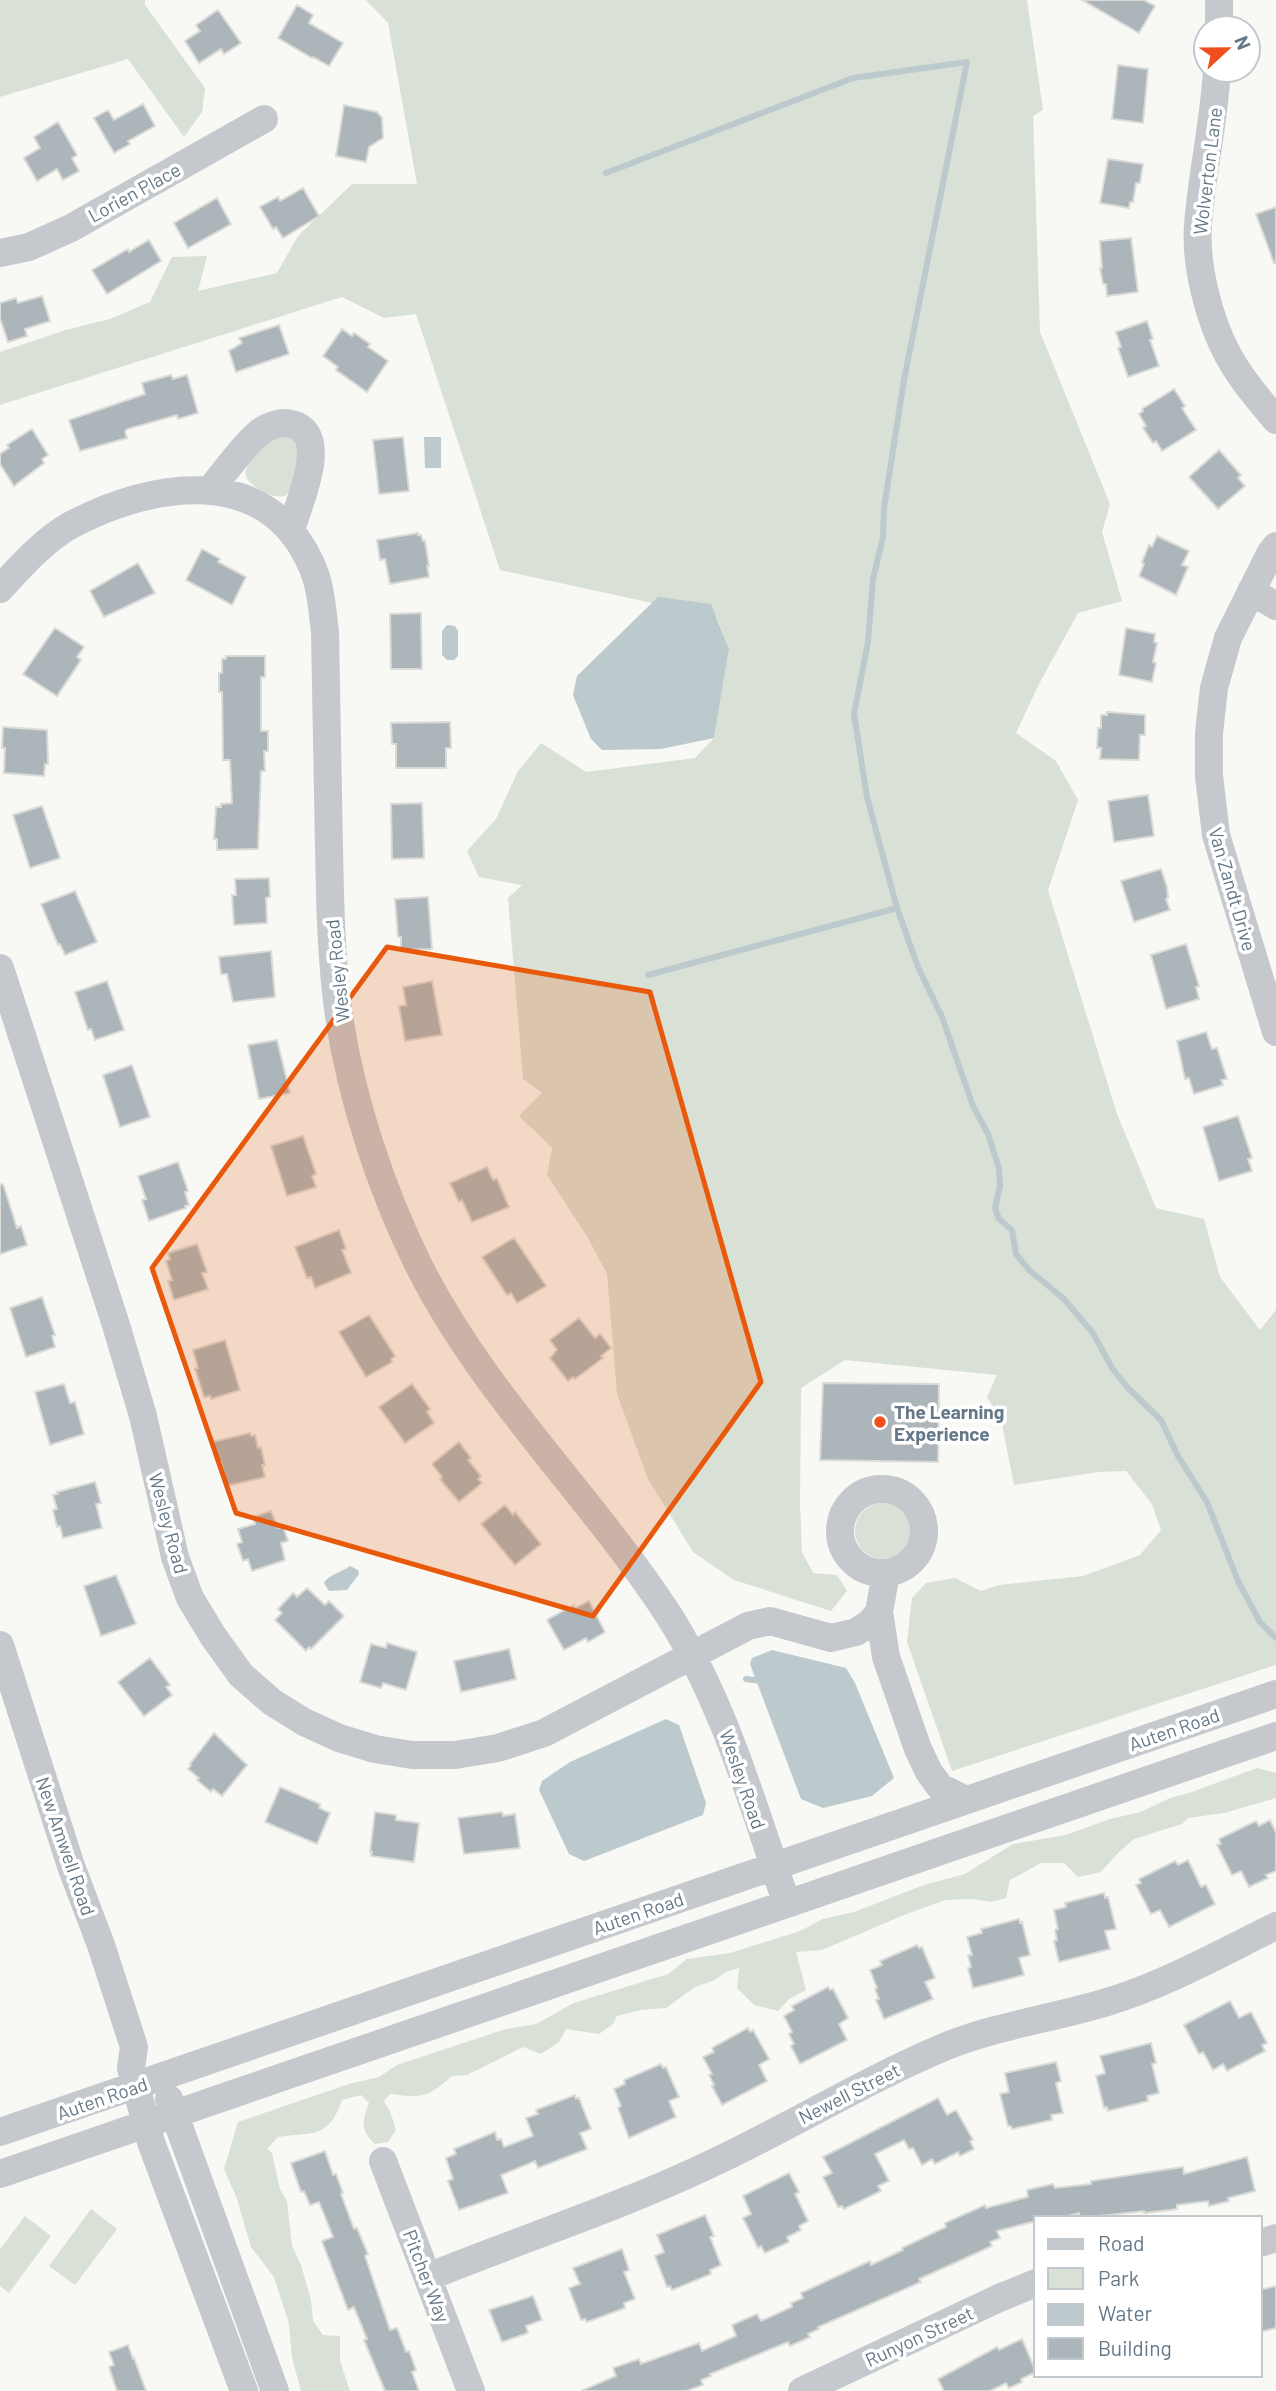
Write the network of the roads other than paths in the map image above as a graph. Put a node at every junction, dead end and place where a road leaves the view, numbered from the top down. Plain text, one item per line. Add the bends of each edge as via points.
1 (1216, 84) edge
2 (264, 120) dead end
3 (0, 253) edge
4 (1276, 420) edge
5 (210, 490) junction
6 (291, 530) junction
7 (1276, 546) edge
8 (0, 589) edge
9 (1251, 591) junction
10 (1276, 606) edge
11 (0, 968) edge
12 (1276, 1032) edge
13 (886, 1573) dead end
14 (879, 1612) junction
15 (0, 1646) edge
16 (692, 1656) junction
17 (1276, 1694) edge
18 (1276, 1736) edge
19 (966, 1800) junction
20 (774, 1867) junction
21 (787, 1904) junction
22 (1276, 1926) edge
23 (148, 2082) junction
24 (174, 2114) junction
25 (145, 2124) junction
26 (0, 2132) edge
27 (383, 2161) dead end
28 (0, 2174) edge
29 (428, 2277) junction
30 (1034, 2284) edge
31 (244, 2391) edge
32 (275, 2391) edge
33 (471, 2391) edge
34 (802, 2391) edge

1 - 4 street, Wolverton Lane via 1197,229 1200,265 1207,302 1227,354
2 - 3 street, Lorien Place via 71,228 29,247
5 - 6 street, Wesley Road via 239,496
5 - 6 street via 261,431 278,424 300,427 311,442 312,458
5 - 8 street, Wesley Road via 176,489 126,502 70,526 31,556
6 - 16 street, Wesley Road via 311,564 325,632 331,948 339,1012 365,1126 393,1207 419,1266 480,1368 641,1575
7 - 9 street, Van Zandt Drive
9 - 10 street
9 - 12 street, Van Zandt Drive via 1228,638 1214,688 1209,776 1216,835
11 - 16 street, Wesley Road via 116,1325 143,1416 175,1557 190,1598 241,1675 293,1716 339,1738 412,1755 455,1755 498,1748 544,1732
13 - 14 street
14 - 16 street via 856,1632 831,1638 770,1621 748,1626
14 - 19 street via 886,1657 929,1772 940,1787
15 - 23 street, New Amwell Road via 134,2047 131,2068
16 - 20 street, Wesley Road via 722,1720
17 - 19 street, Auten Road
18 - 21 street, Auten Road
19 - 20 street, Auten Road
20 - 21 street, Wesley Road
20 - 23 street, Auten Road
21 - 24 street, Auten Road
22 - 29 street, Newell Street via 1152,1986 947,2046 676,2180
23 - 24 street, New Amwell Road
23 - 25 street, New Amwell Road
23 - 26 street, Auten Road
24 - 25 street, Auten Road
24 - 32 street, New Amwell Road
25 - 28 street, Auten Road
25 - 31 street, New Amwell Road
27 - 29 street, Pitcher Way
29 - 33 street, Pitcher Way
30 - 34 street, Runyon Street

